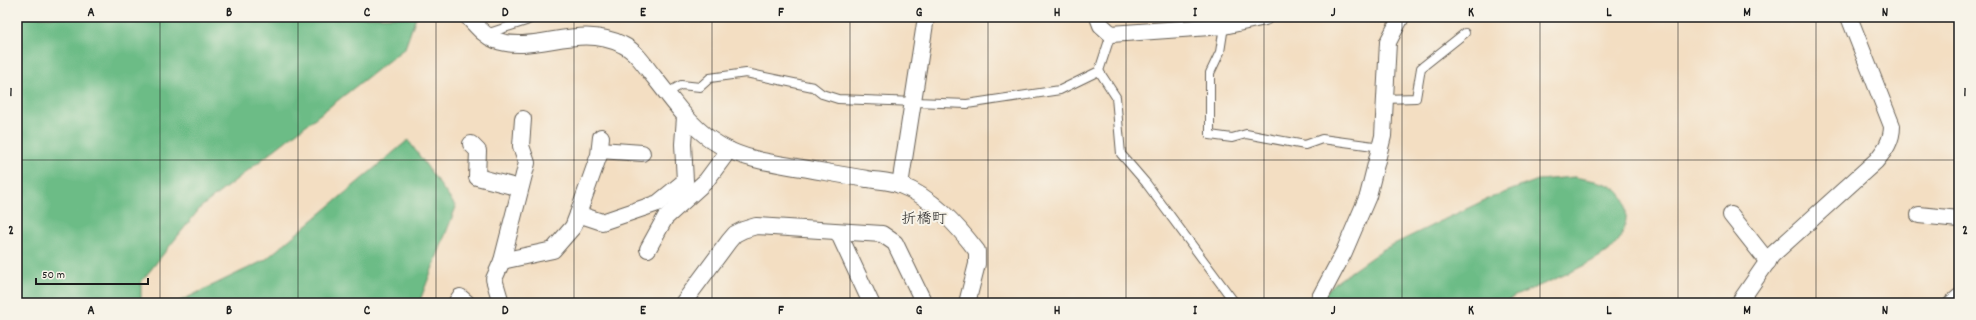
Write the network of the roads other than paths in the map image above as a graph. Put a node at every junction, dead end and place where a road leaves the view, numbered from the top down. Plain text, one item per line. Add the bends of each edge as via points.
1 (468, 17) edge
2 (534, 17) edge
3 (926, 17) edge
4 (1098, 17) edge
5 (1265, 17) edge
6 (1401, 17) edge
7 (1849, 17) edge
8 (1224, 26) junction
9 (1465, 33) dead end
10 (1111, 34) junction
11 (485, 35) junction
12 (1099, 71) junction
13 (667, 93) junction
14 (1384, 99) junction
15 (912, 103) junction
16 (686, 117) junction
17 (523, 119) dead end
18 (471, 144) dead end
19 (1381, 147) junction
20 (729, 150) junction
21 (642, 153) dead end
22 (900, 185) junction
23 (520, 188) junction
24 (578, 214) junction
25 (1731, 215) dead end
26 (1919, 215) dead end
27 (1959, 219) edge
28 (838, 232) junction
29 (648, 249) dead end
30 (502, 261) junction
31 (1768, 262) junction
32 (1959, 297) edge
33 (688, 301) edge
34 (456, 303) edge
35 (467, 303) edge
36 (501, 303) edge
37 (871, 303) edge
38 (924, 303) edge
39 (967, 303) edge
40 (1235, 303) edge
41 (1317, 303) edge
42 (1739, 303) edge
43 (1952, 303) edge

1 - 11 street
2 - 11 lane
3 - 15 street
4 - 10 street via 1101,25
5 - 8 street
6 - 14 street via 1388,42
7 - 31 street via 1892,126 1892,136 1876,162 1778,250
8 - 10 street
8 - 19 lane via 1220,52 1210,73 1210,135 1232,138 1246,134 1305,145 1322,139
9 - 14 lane via 1421,68 1416,98
10 - 12 lane
11 - 13 street via 506,43 526,43 584,35 606,39 623,45 634,53
12 - 15 lane via 1060,90 967,104
12 - 40 lane via 1116,97 1121,154 1146,183
13 - 15 lane via 681,85 700,87 710,78 746,73 813,87 822,94 838,99
13 - 16 street
14 - 19 street
15 - 22 street
16 - 20 street via 692,126
16 - 24 street via 683,144 685,181 658,203 602,222
17 - 23 street via 521,146 527,162
18 - 23 street via 478,151 477,177
19 - 41 street via 1368,196 1344,252
20 - 22 street via 749,159
20 - 29 street via 706,181 665,218
21 - 24 street via 600,143
22 - 39 street via 928,201 950,218 977,251 977,264
23 - 30 street
24 - 30 street via 573,228 553,250
25 - 31 street
26 - 27 street
28 - 33 street via 756,226 743,230 730,241
28 - 37 street
28 - 38 street via 882,234 895,243
30 - 36 street via 494,279
31 - 42 street
32 - 43 street
34 - 35 street via 460,297

